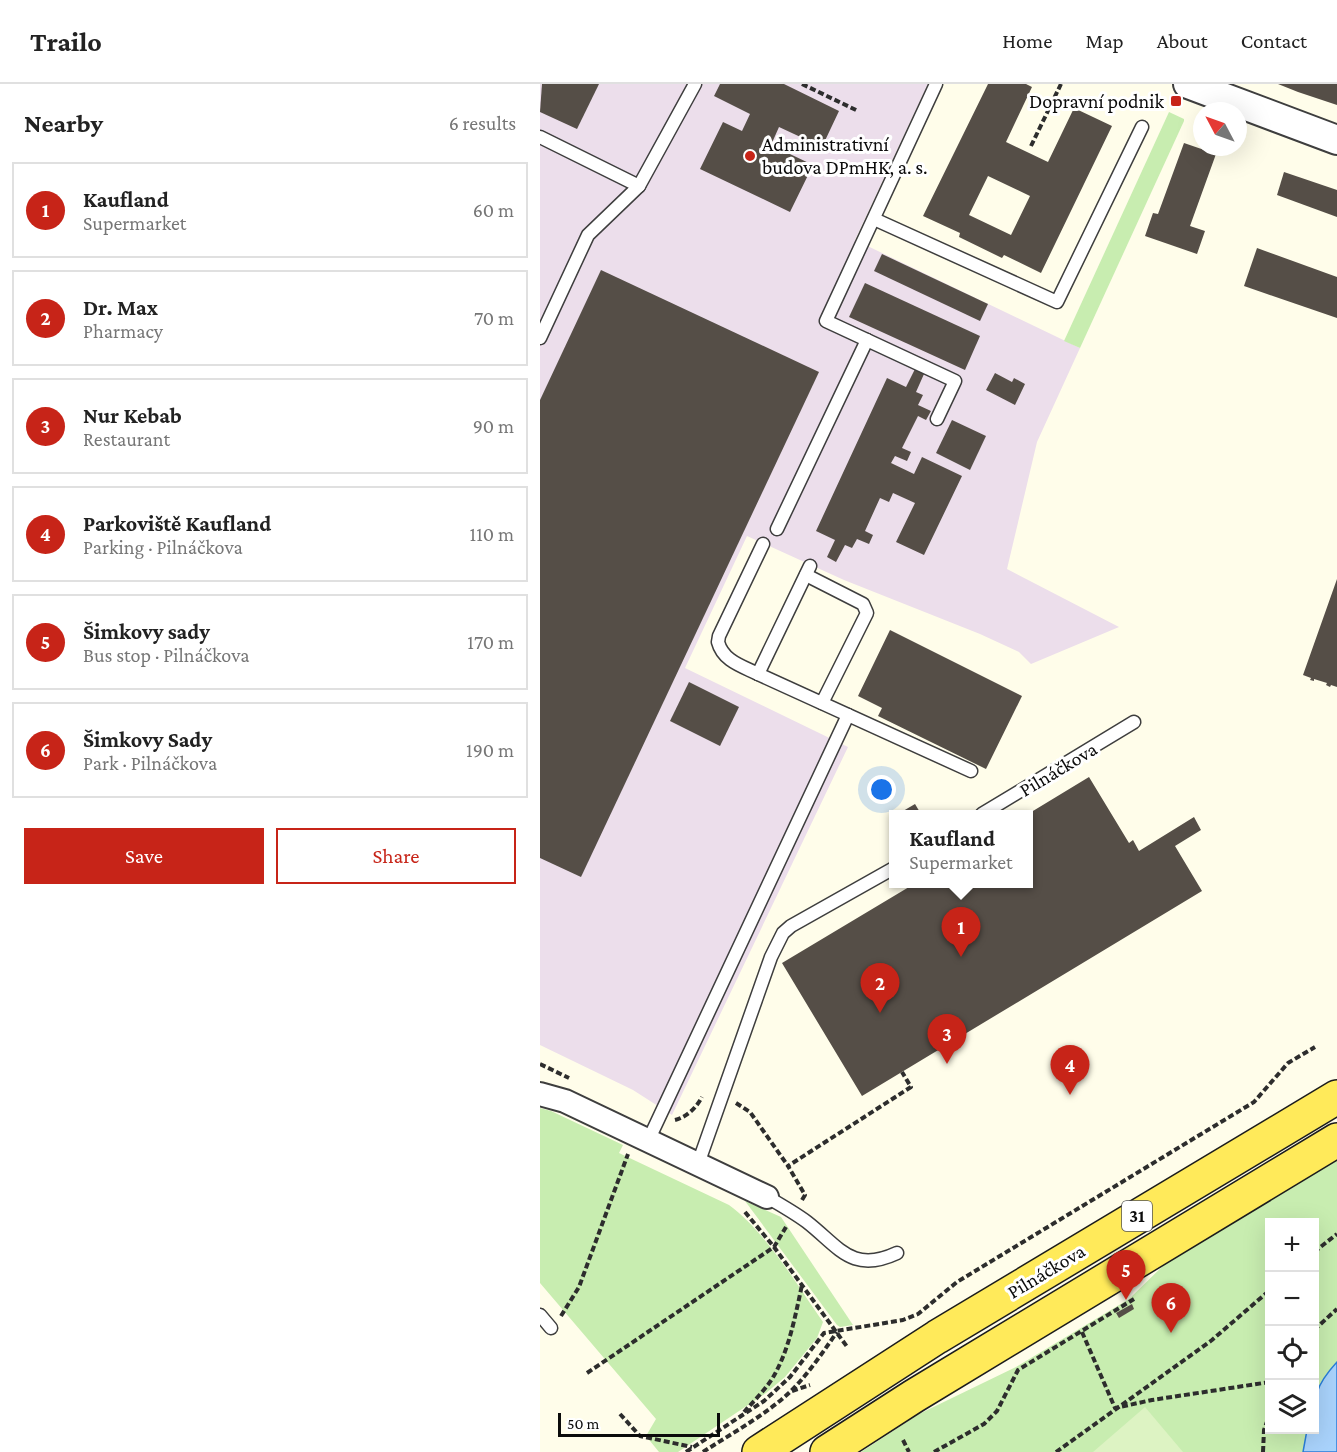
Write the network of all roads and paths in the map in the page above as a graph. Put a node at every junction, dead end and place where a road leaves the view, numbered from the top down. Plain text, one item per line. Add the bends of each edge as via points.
1 (695, 84) edge
2 (803, 84) edge
3 (936, 84) edge
4 (1061, 84) edge
5 (1188, 84) edge
6 (858, 111) dead end
7 (1142, 127) dead end
8 (540, 137) edge
9 (1337, 140) edge
10 (1030, 146) dead end
11 (639, 186) junction
12 (874, 219) junction
13 (540, 338) edge
14 (867, 340) junction
15 (937, 419) dead end
16 (777, 529) dead end
17 (763, 544) dead end
18 (758, 674) junction
19 (822, 703) junction
20 (848, 715) junction
21 (1134, 722) dead end
22 (971, 771) dead end
23 (989, 810) edge
24 (889, 871) edge
25 (1315, 1047) dead end
26 (902, 1072) dead end
27 (540, 1094) edge
28 (1337, 1097) edge
29 (726, 1099) dead end
30 (1337, 1140) edge
31 (648, 1141) junction
32 (629, 1153) dead end
33 (698, 1164) junction
34 (788, 1167) junction
35 (767, 1197) joint
36 (794, 1213) junction
37 (1337, 1234) edge
38 (1319, 1248) edge
39 (897, 1253) dead end
40 (802, 1284) dead end
41 (1265, 1294) edge
42 (1134, 1299) dead end
43 (1337, 1309) edge
44 (540, 1315) edge
45 (1318, 1326) edge
46 (551, 1328) joint
47 (838, 1331) junction
48 (1082, 1332) junction
49 (587, 1373) dead end
50 (1265, 1383) edge
51 (1115, 1408) junction
52 (620, 1414) dead end
53 (741, 1416) junction
54 (1265, 1427) edge
55 (903, 1440) dead end
56 (693, 1447) junction
57 (686, 1452) edge
58 (703, 1452) edge
59 (759, 1452) edge
60 (827, 1452) edge
61 (909, 1452) edge
62 (934, 1452) edge
63 (1056, 1452) edge
64 (1263, 1452) edge

1 - 11 lane
2 - 6 path
3 - 12 lane
4 - 10 path
5 - 9 street
7 - 12 lane via 1057,302
8 - 11 lane
11 - 13 lane via 588,235
12 - 14 lane via 826,321
14 - 15 lane via 955,381
14 - 16 lane
17 - 18 lane via 718,642 723,655
18 - 19 lane
18 - 19 lane via 808,570 863,604 867,613
19 - 20 lane
20 - 22 lane
20 - 31 lane
21 - 23 lane, Pilnáčkova
24 - 33 lane via 783,933
25 - 47 path via 1288,1064 1254,1102 957,1282 918,1314
26 - 34 path via 911,1088
27 - 31 street via 565,1101
28 - 59 main road, Pilnáčkova / 31 via 937,1337
29 - 34 path via 750,1112
30 - 60 main road, Pilnáčkova / 31
31 - 33 street
32 - 46 path via 579,1287
33 - 35 street
34 - 36 path via 805,1195
35 - 36 lane
36 - 39 lane via 847,1255 867,1260
36 - 49 path via 774,1247
37 - 38 path
40 - 53 path via 777,1369
41 - 51 path via 1212,1340
42 - 48 path
43 - 45 path
44 - 46 lane
47 - 53 path via 824,1333 790,1377
47 - 58 path via 791,1391
48 - 51 path
48 - 62 path via 1018,1370 997,1411 984,1424
50 - 51 path
51 - 63 path
52 - 56 path via 640,1436
53 - 56 path
54 - 64 path
55 - 61 path
56 - 57 path

